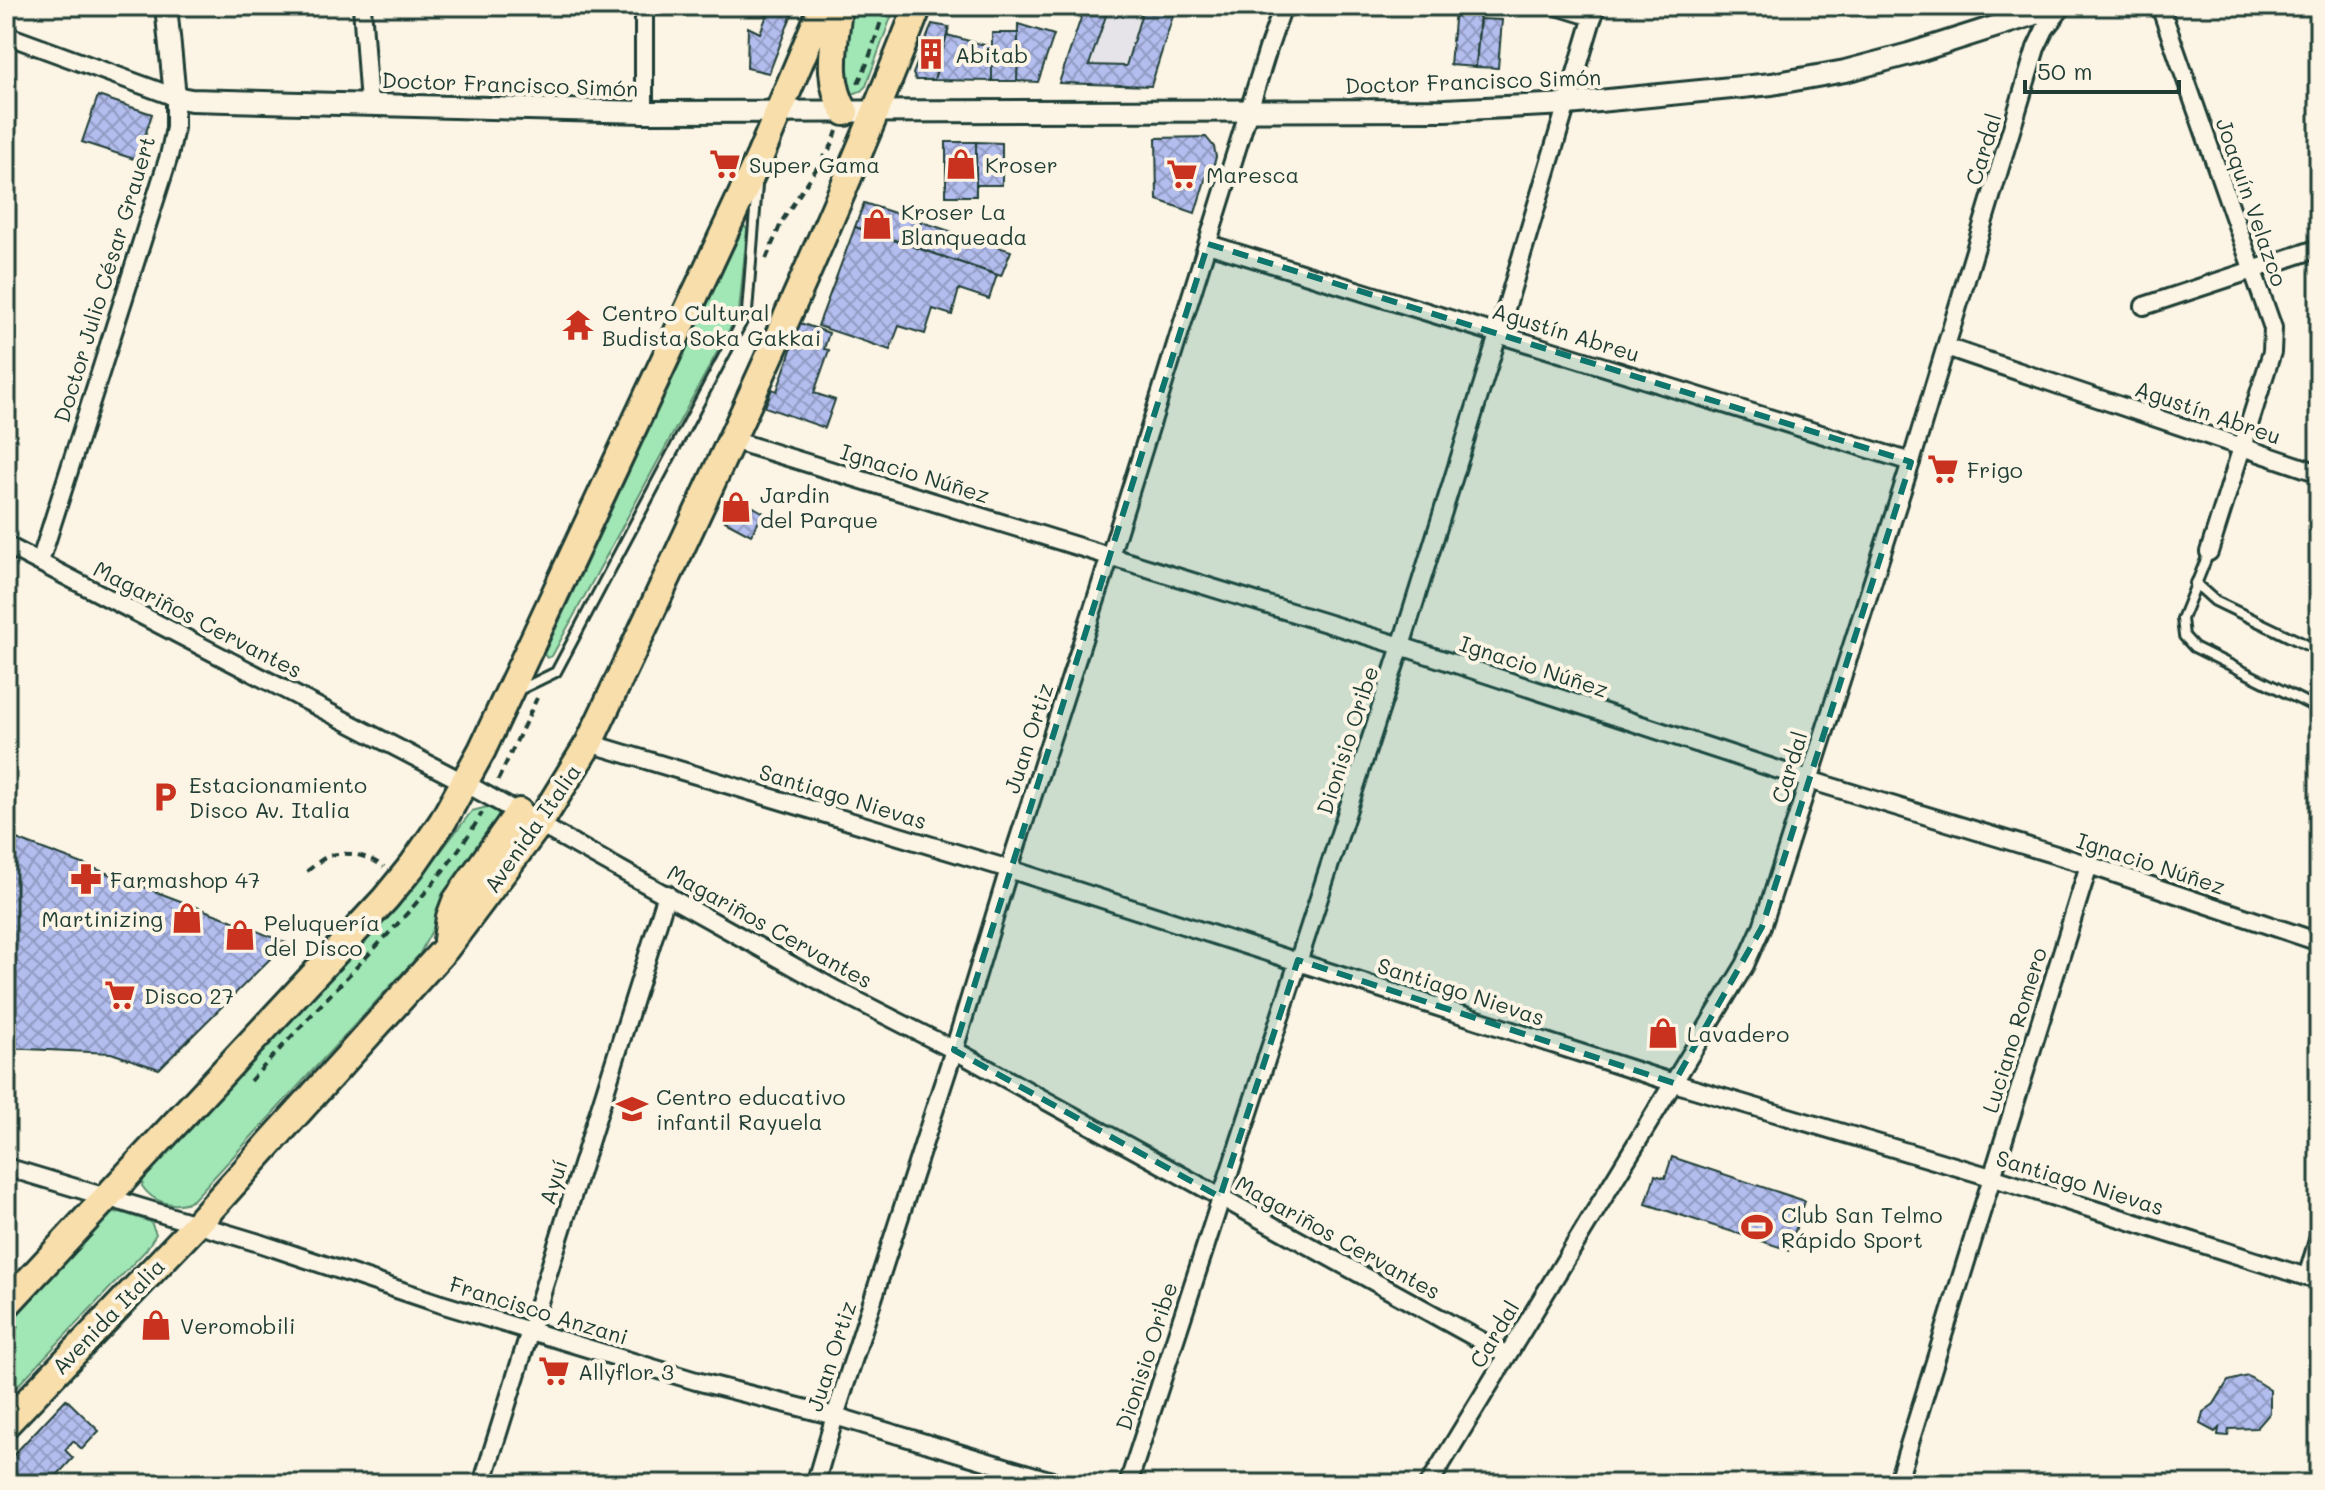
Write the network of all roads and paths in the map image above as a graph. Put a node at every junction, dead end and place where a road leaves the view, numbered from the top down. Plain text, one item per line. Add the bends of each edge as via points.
1 (166, 6) edge
2 (362, 6) edge
3 (644, 6) edge
4 (823, 6) edge
5 (838, 6) edge
6 (886, 6) edge
7 (918, 6) edge
8 (1283, 6) edge
9 (1557, 6) edge
10 (2062, 6) edge
11 (2160, 6) edge
12 (1594, 12) edge
13 (6, 35) edge
14 (175, 97) junction
15 (369, 104) junction
16 (1568, 104) junction
17 (1250, 110) junction
18 (644, 112) junction
19 (845, 112) junction
20 (877, 112) junction
21 (778, 113) junction
22 (760, 156) junction
23 (1208, 244) junction
24 (2319, 248) edge
25 (761, 267) dead end
26 (2252, 269) junction
27 (2144, 306) dead end
28 (1498, 335) junction
29 (1946, 347) junction
30 (732, 440) junction
31 (2242, 447) junction
32 (1911, 462) junction
33 (2319, 473) edge
34 (6, 545) edge
35 (2209, 552) joint
36 (1110, 556) junction
37 (40, 562) junction
38 (2195, 583) junction
39 (1401, 646) junction
40 (2319, 651) edge
41 (508, 695) junction
42 (2319, 709) edge
43 (589, 743) junction
44 (1809, 780) junction
45 (465, 783) junction
46 (529, 818) junction
47 (2089, 865) junction
48 (1009, 869) junction
49 (307, 871) dead end
50 (401, 879) junction
51 (667, 894) junction
52 (2319, 942) edge
53 (1298, 960) junction
54 (954, 1050) junction
55 (1674, 1083) junction
56 (6, 1167) edge
57 (1991, 1177) junction
58 (109, 1197) junction
59 (1220, 1197) junction
60 (196, 1225) junction
61 (2319, 1237) edge
62 (2313, 1279) edge
63 (6, 1305) edge
64 (529, 1330) junction
65 (1507, 1355) junction
66 (835, 1416) junction
67 (6, 1424) edge
68 (482, 1484) edge
69 (815, 1484) edge
70 (1062, 1484) edge
71 (1128, 1484) edge
72 (1429, 1484) edge
73 (1897, 1484) edge

1 - 14 street, Doctor Julio César Grauert
2 - 15 street
3 - 18 street
4 - 21 main road
5 - 19 main road via 832,76
6 - 19 path
7 - 20 main road, Avenida Italia
8 - 17 street, Juan Ortiz
9 - 12 street
10 - 16 street, Doctor Francisco Simón via 1845,71 1772,84
10 - 29 street, Cardal via 2036,48
11 - 26 street, Joaquín Velazco
12 - 16 street, Dionisio Oribe
13 - 14 street
14 - 15 street, Doctor Francisco Simón
14 - 37 street, Doctor Julio César Grauert via 169,156
15 - 18 street, Doctor Francisco Simón
16 - 17 street, Doctor Francisco Simón
16 - 28 street, Dionisio Oribe
17 - 20 street, Doctor Francisco Simón
17 - 23 street, Juan Ortiz
18 - 21 street, Doctor Francisco Simón
19 - 20 street
19 - 21 street, Doctor Francisco Simón
19 - 25 path via 832,145 782,221
20 - 30 main road, Avenida Italia
21 - 22 main road
22 - 41 main road
22 - 41 lane via 747,312 556,672
23 - 28 street, Agustín Abreu
23 - 36 street, Juan Ortiz
24 - 26 street
26 - 27 street
26 - 31 street, Joaquín Velazco via 2273,342
28 - 32 street, Agustín Abreu
28 - 39 street, Dionisio Oribe
29 - 31 street, Agustín Abreu
29 - 32 street, Cardal
30 - 36 street, Ignacio Núñez
30 - 43 main road, Avenida Italia
31 - 33 street, Agustín Abreu
31 - 35 street, Joaquín Velazco
32 - 44 street, Cardal
34 - 37 street, Magariños Cervantes
35 - 38 lane
36 - 39 street, Ignacio Núñez
36 - 48 street, Juan Ortiz
37 - 45 street, Magariños Cervantes
38 - 40 lane via 2215,601
38 - 42 lane via 2182,619 2184,636 2194,647
39 - 44 street, Ignacio Núñez
39 - 53 street, Dionisio Oribe
41 - 45 main road
43 - 46 main road, Avenida Italia via 565,785
43 - 48 street, Santiago Nievas
44 - 47 street, Ignacio Núñez
44 - 55 street, Cardal via 1762,927
45 - 46 street, Magariños Cervantes
45 - 50 main road
46 - 51 street, Magariños Cervantes
46 - 60 main road, Avenida Italia via 446,948
47 - 52 street, Ignacio Núñez
47 - 57 street, Luciano Romero
48 - 53 street, Santiago Nievas
48 - 54 street, Juan Ortiz
49 - 50 path via 328,856 358,854
50 - 58 main road
51 - 54 street, Magariños Cervantes
51 - 64 street, Ayuí
53 - 55 street, Santiago Nievas
53 - 59 street, Dionisio Oribe
54 - 59 street, Magariños Cervantes
54 - 66 street, Juan Ortiz
55 - 57 street, Santiago Nievas
55 - 65 street, Cardal
56 - 58 street, Francisco Anzani
57 - 62 street, Santiago Nievas
57 - 73 street, Luciano Romero
58 - 60 street, Francisco Anzani
58 - 63 main road
59 - 65 street, Magariños Cervantes
59 - 71 street, Dionisio Oribe
60 - 64 street, Francisco Anzani
60 - 67 main road, Avenida Italia
61 - 62 street
64 - 66 street, Francisco Anzani
64 - 68 street, Ayuí
65 - 72 street, Cardal
66 - 69 street, Juan Ortiz
66 - 70 street, Francisco Anzani

